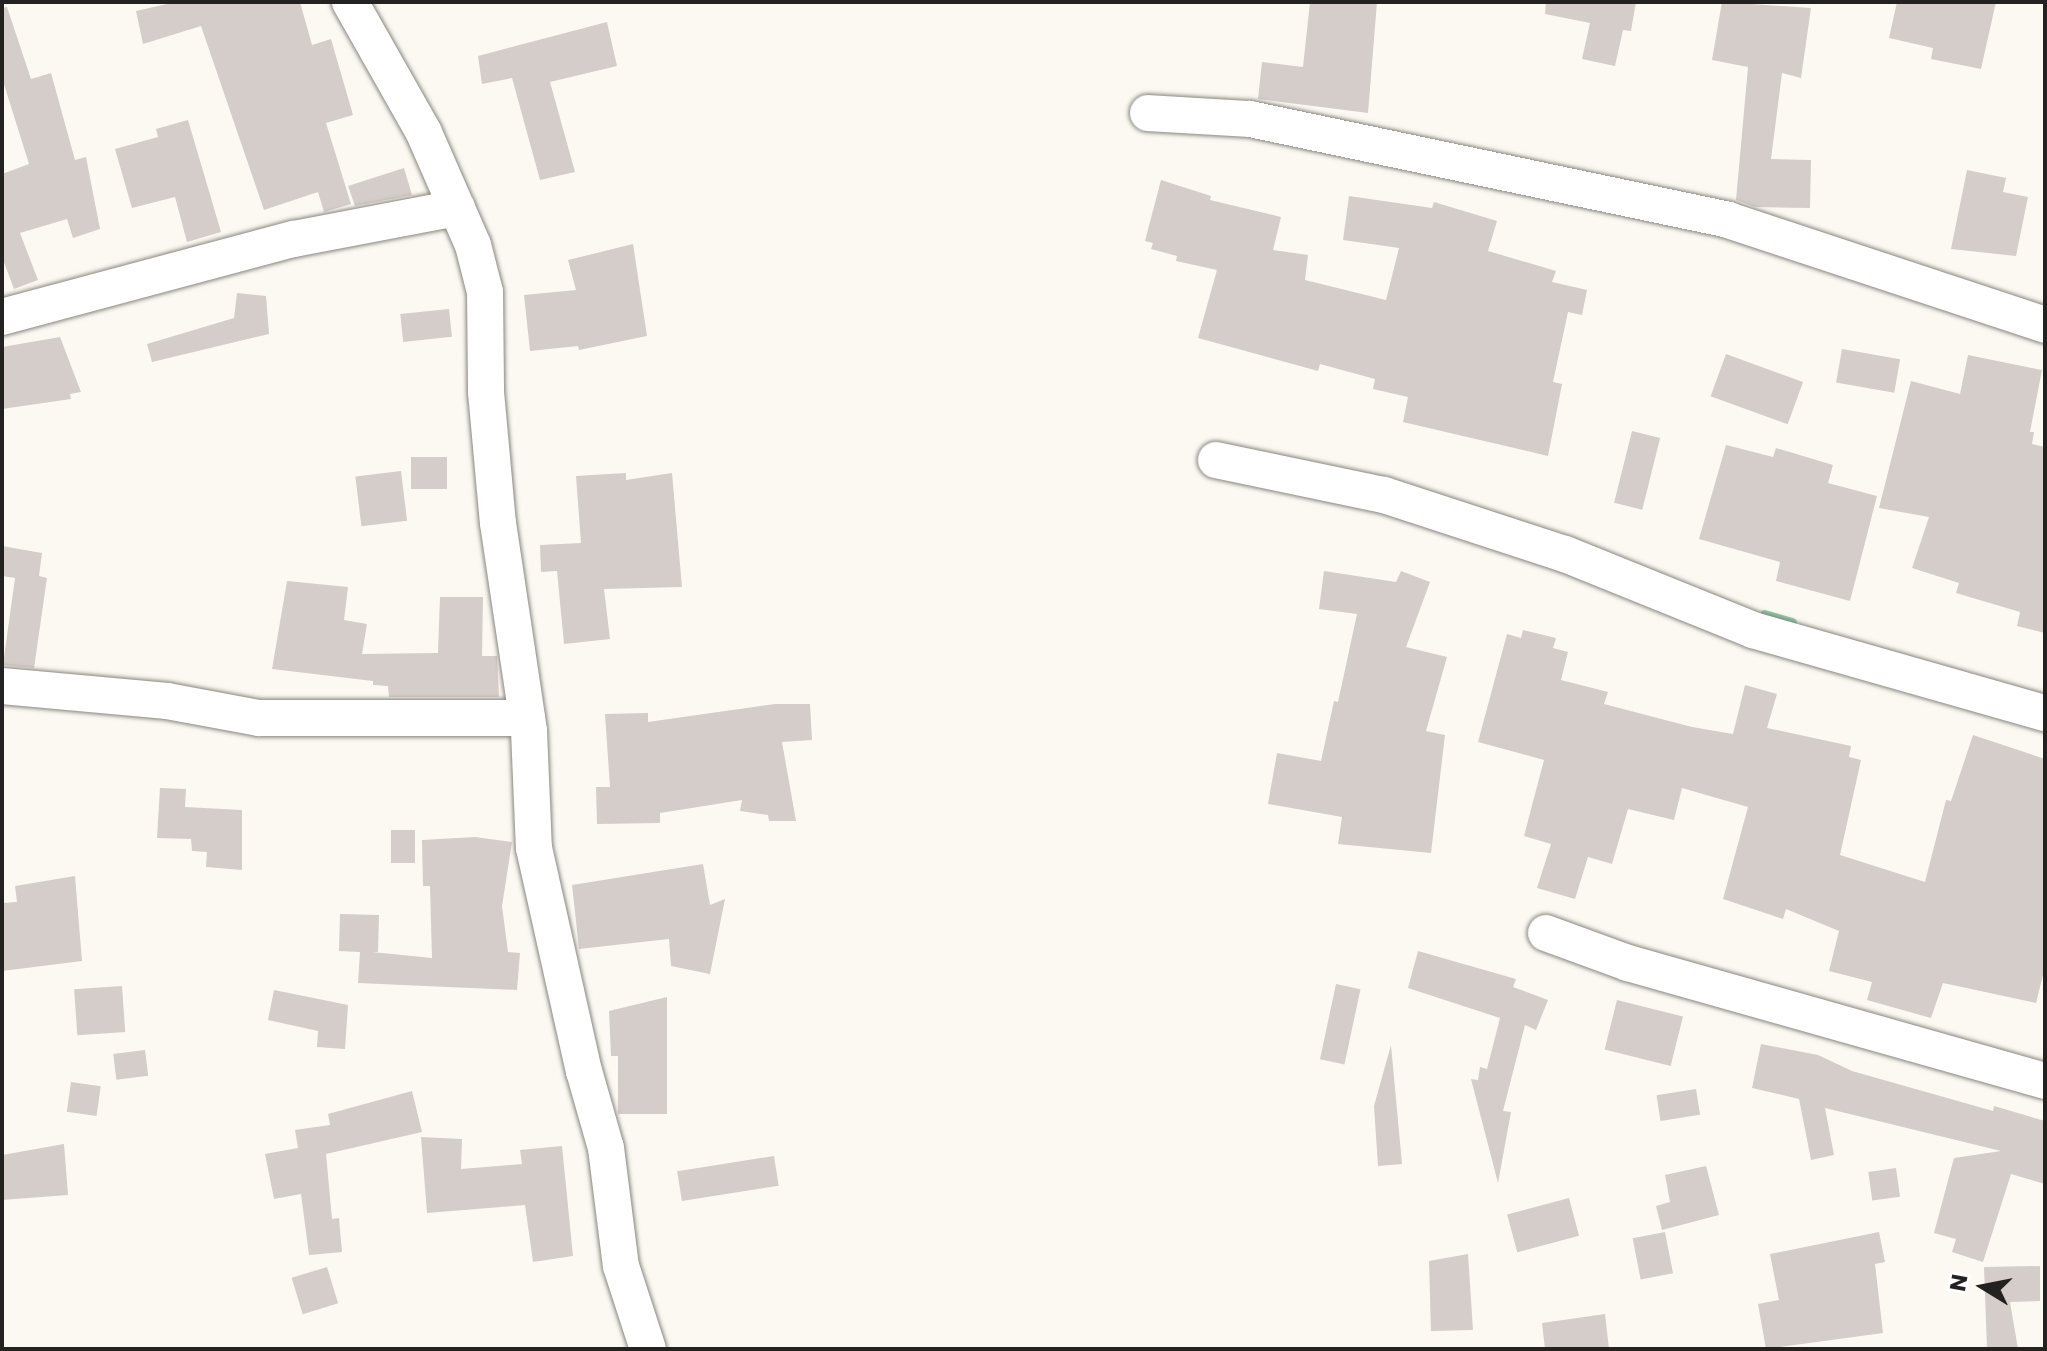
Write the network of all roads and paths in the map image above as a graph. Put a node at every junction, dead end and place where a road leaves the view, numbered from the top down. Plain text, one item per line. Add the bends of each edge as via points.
1 (350, 2) edge
2 (1148, 113) dead end
3 (457, 208) junction
4 (2, 317) edge
5 (2045, 325) edge
6 (1216, 460) dead end
7 (2, 686) edge
8 (2045, 713) edge
9 (527, 718) junction
10 (1546, 933) dead end
11 (2045, 1081) edge
12 (648, 1349) edge

1 - 3 street via 424,133
2 - 5 street via 1250,119 1728,220
3 - 4 street via 294,239
3 - 9 street via 485,292 486,392 498,523
6 - 8 street via 1384,495 1565,554 1753,630
7 - 9 street via 167,701 259,718
9 - 12 street via 534,848 606,1148 621,1266
10 - 11 street via 1628,963

